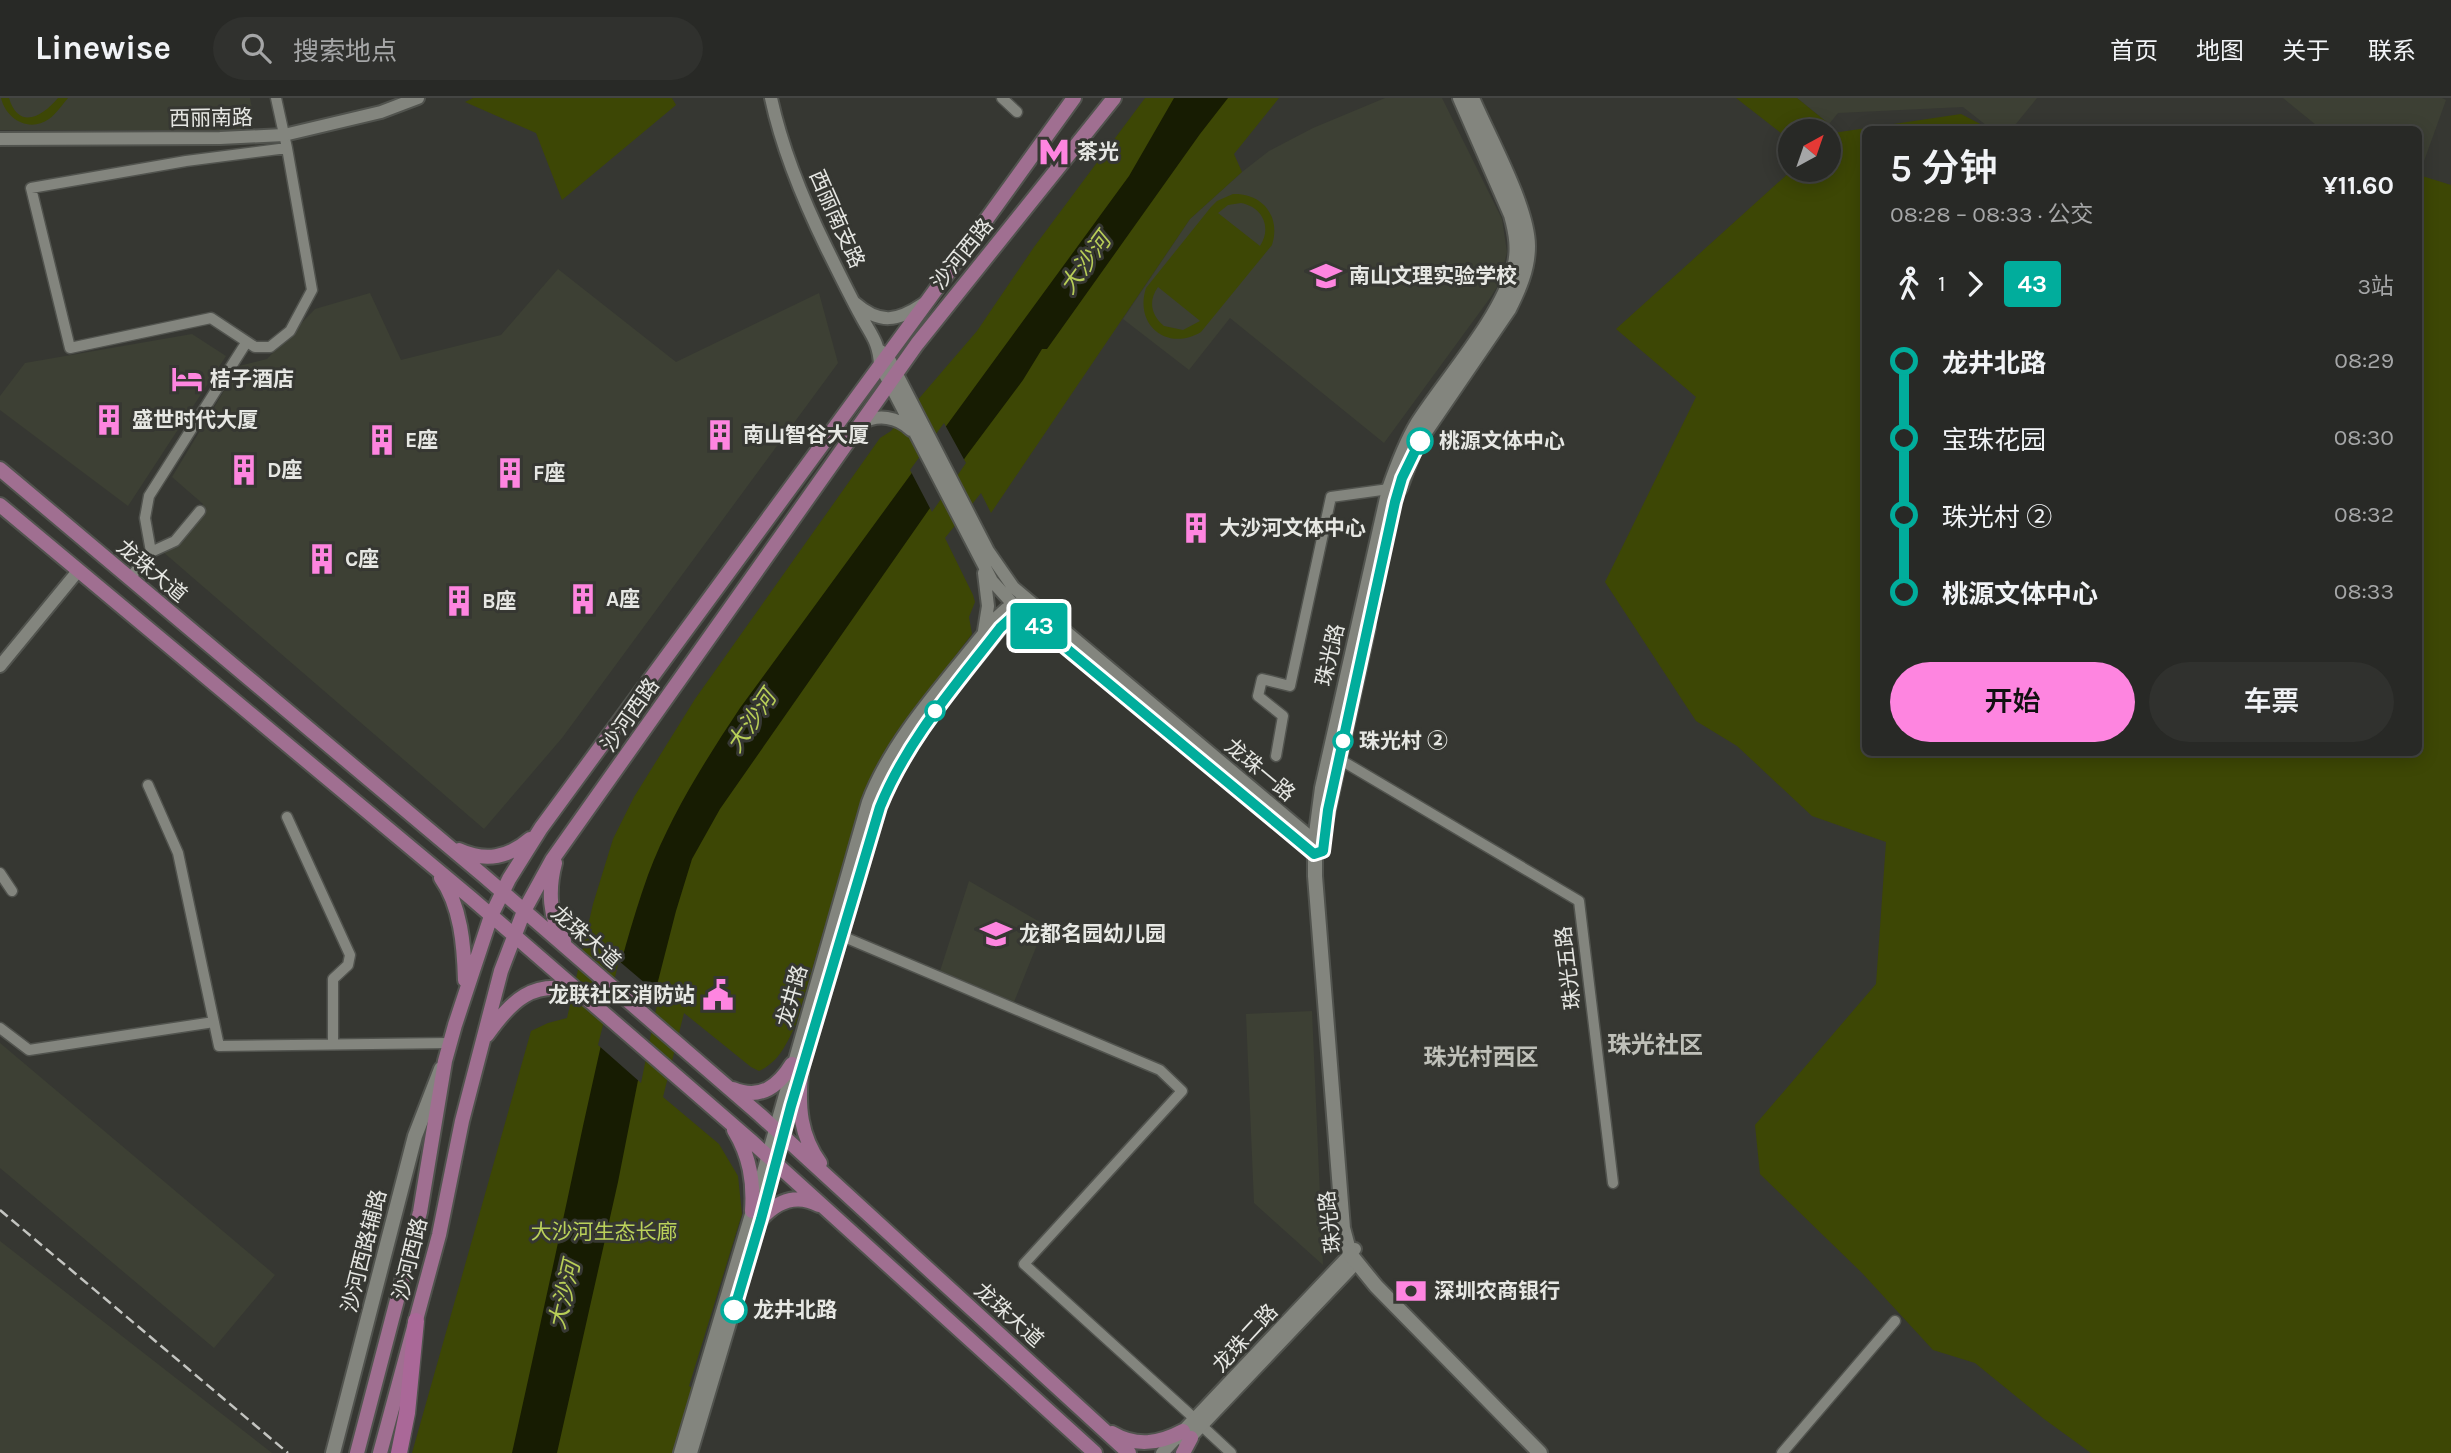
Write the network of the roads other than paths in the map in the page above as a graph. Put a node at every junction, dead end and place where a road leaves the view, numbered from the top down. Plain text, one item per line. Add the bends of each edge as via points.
1 (276, 98) edge
2 (418, 98) edge
3 (771, 98) edge
4 (1002, 98) edge
5 (1074, 98) edge
6 (1114, 98) edge
7 (1460, 98) edge
8 (1472, 98) edge
9 (1017, 112) dead end
10 (0, 139) edge
11 (285, 141) junction
12 (929, 299) junction
13 (853, 302) junction
14 (246, 342) junction
15 (882, 357) junction
16 (893, 378) junction
17 (861, 424) junction
18 (916, 434) junction
19 (0, 469) edge
20 (1389, 489) junction
21 (0, 505) edge
22 (200, 511) dead end
23 (151, 552) junction
24 (982, 566) junction
25 (78, 571) junction
26 (129, 579) junction
27 (1014, 604) junction
28 (1027, 608) junction
29 (981, 638) junction
30 (0, 666) edge
31 (1276, 756) dead end
32 (1339, 759) junction
33 (148, 785) dead end
34 (287, 817) dead end
35 (541, 828) junction
36 (440, 838) junction
37 (561, 848) junction
38 (1317, 849) junction
39 (434, 868) junction
40 (0, 873) edge
41 (12, 891) dead end
42 (502, 892) junction
43 (524, 911) junction
44 (491, 916) junction
45 (836, 934) junction
46 (513, 935) junction
47 (570, 951) junction
48 (578, 991) junction
49 (463, 998) junction
50 (214, 1022) junction
51 (0, 1028) edge
52 (450, 1043) junction
53 (333, 1044) junction
54 (481, 1046) junction
55 (445, 1061) junction
56 (796, 1069) junction
57 (725, 1085) junction
58 (727, 1120) junction
59 (778, 1132) junction
60 (771, 1159) junction
61 (1613, 1183) dead end
62 (843, 1191) junction
63 (826, 1208) junction
64 (756, 1215) junction
65 (1354, 1256) junction
66 (416, 1321) junction
67 (1895, 1321) dead end
68 (1198, 1422) junction
69 (1101, 1427) junction
70 (1187, 1434) junction
71 (333, 1453) edge
72 (358, 1453) edge
73 (380, 1453) edge
74 (399, 1453) edge
75 (680, 1453) edge
76 (691, 1453) edge
77 (1095, 1453) edge
78 (1129, 1453) edge
79 (1162, 1453) edge
80 (1176, 1453) edge
81 (1183, 1453) edge
82 (1231, 1453) edge
83 (1540, 1453) edge
84 (1782, 1453) edge

1 - 11 street
2 - 11 street, 西丽南路
3 - 13 street, 西丽南支路 via 802,191
4 - 9 street
5 - 12 main road, 沙河西路
6 - 16 main road, 沙河西路
7 - 20 main road, 珠光路 via 1511,215 1516,232 1514,268 1484,327 1406,444
8 - 32 main road, 珠光路 via 1523,218 1526,267 1509,309 1425,432 1402,478
10 - 11 street, 西丽南路
11 - 14 street via 312,290 283,338 262,348
11 - 14 street via 31,188 70,348 211,318
12 - 13 street via 909,313 889,318 871,314
12 - 15 main road, 沙河西路
13 - 15 street, 西丽南支路
14 - 23 street via 149,496 145,518
15 - 16 street, 龙珠一路
15 - 35 main road, 沙河西路
16 - 17 main road, 沙河西路
16 - 18 street, 龙珠一路
16 - 28 street, 龙珠一路 via 993,559
17 - 18 street via 872,418 891,418
17 - 37 main road, 沙河西路
18 - 24 street, 龙珠一路
19 - 26 main road, 龙珠大道
20 - 31 street via 1331,497 1290,686 1262,679 1258,696 1283,716
20 - 38 main road, 珠光路 via 1322,788
21 - 25 main road
22 - 23 street via 175,541
23 - 26 street
24 - 27 street, 龙珠一路
24 - 29 street via 988,610
25 - 30 street
25 - 39 main road
26 - 36 main road, 龙珠大道
27 - 28 street, 龙珠一路
27 - 29 street, 龙井路 via 999,614
28 - 38 street, 龙珠一路
28 - 45 street, 龙井路 via 1000,628 920,731 900,765 880,807
29 - 45 street, 龙井路 via 901,738 877,779
32 - 38 main road, 珠光路
32 - 61 street, 珠光五路 via 1579,901
33 - 50 street via 178,853
34 - 53 street via 350,955 348,965 333,979
35 - 36 main road via 519,848 491,858 468,854
35 - 42 main road, 沙河西路
36 - 42 main road, 龙珠大道
37 - 43 main road, 沙河西路
37 - 47 main road via 551,879 551,905
38 - 65 main road, 珠光路
39 - 44 main road
39 - 49 main road via 452,899 460,929
40 - 41 street
42 - 43 main road, 龙珠大道
42 - 44 main road, 沙河西路
43 - 46 main road, 沙河西路
43 - 47 main road, 龙珠大道
44 - 46 main road
44 - 49 main road, 沙河西路
45 - 56 street, 龙井路
45 - 68 street via 1160,1070 1182,1091 1024,1264
46 - 48 main road
46 - 54 main road, 沙河西路
47 - 57 main road, 龙珠大道
48 - 54 main road via 555,986 524,995 500,1017
48 - 58 main road
49 - 52 main road, 沙河西路
50 - 51 street via 29,1050
50 - 53 street via 219,1045
52 - 53 street
52 - 55 main road, 沙河西路
54 - 66 main road, 沙河西路
55 - 71 main road, 沙河西路辅路 via 415,1136
55 - 72 main road, 沙河西路 via 420,1213
56 - 57 main road via 768,1090 748,1094
56 - 59 street, 龙井路
56 - 62 main road via 806,1139
57 - 59 main road, 龙珠大道
58 - 60 main road
58 - 64 main road via 750,1166
59 - 60 street, 龙井路
59 - 62 main road, 龙珠大道
60 - 63 main road
60 - 64 street, 龙井路
62 - 69 main road, 龙珠大道
63 - 64 main road via 795,1199
63 - 77 main road
64 - 75 street, 龙井路
64 - 76 street, 龙井路
65 - 68 street, 龙珠二路
65 - 83 main road, 珠光路
66 - 73 main road, 沙河西路
66 - 74 highway
67 - 84 street
68 - 70 street, 龙珠二路
68 - 82 street
69 - 70 main road via 1136,1442 1153,1443
69 - 78 main road, 龙珠大道
70 - 79 street, 龙珠二路
70 - 80 street, 龙珠二路
70 - 81 main road

